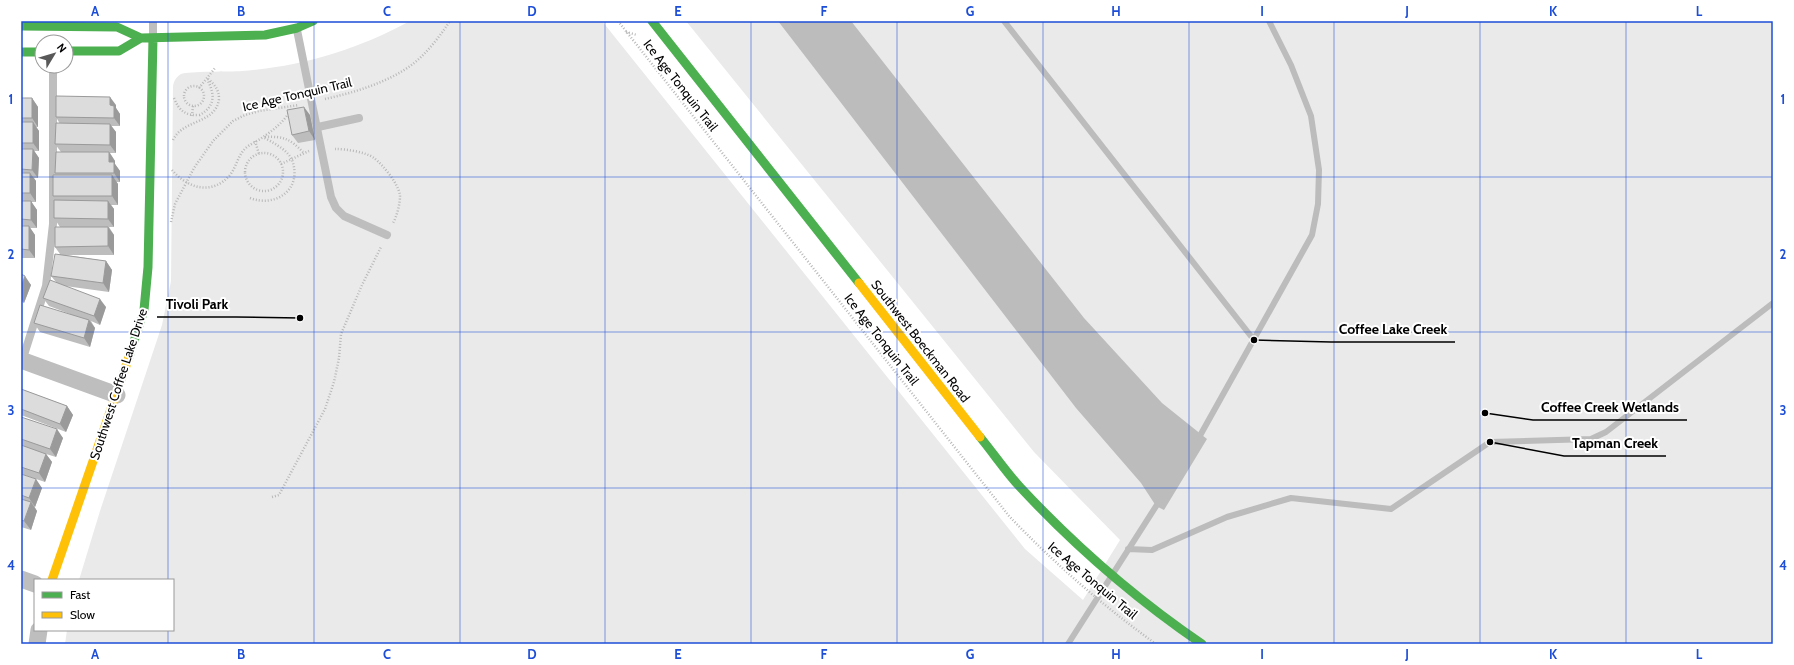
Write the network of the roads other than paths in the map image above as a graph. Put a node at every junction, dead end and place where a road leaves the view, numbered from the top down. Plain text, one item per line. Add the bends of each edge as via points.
1 (153, 21) edge
2 (313, 21) edge
3 (652, 21) edge
4 (21, 26) edge
5 (297, 28) junction
6 (141, 38) junction
7 (154, 38) junction
8 (74, 51) edge
9 (21, 52) edge
10 (34, 52) edge
11 (53, 74) edge
12 (359, 118) dead end
13 (318, 127) junction
14 (387, 235) road end
15 (21, 361) edge
16 (117, 395) junction
17 (21, 579) edge
18 (52, 579) edge
19 (34, 584) edge
20 (39, 631) edge
21 (37, 644) edge
22 (1202, 644) edge

1 - 7 lane
2 - 5 street
3 - 22 street, Southwest Boeckman Road via 1019,486 1093,560 1154,610
4 - 6 street via 117,27
5 - 7 street via 265,35
5 - 13 lane
6 - 7 street
6 - 8 street via 119,51
7 - 16 street, Southwest Coffee Lake Drive via 148,267 144,310
9 - 10 street
11 - 15 lane via 53,224 46,286
12 - 13 lane
13 - 14 lane via 331,197 336,208 344,216
15 - 16 street
16 - 18 street, Southwest Coffee Lake Drive
17 - 19 street
20 - 21 street

